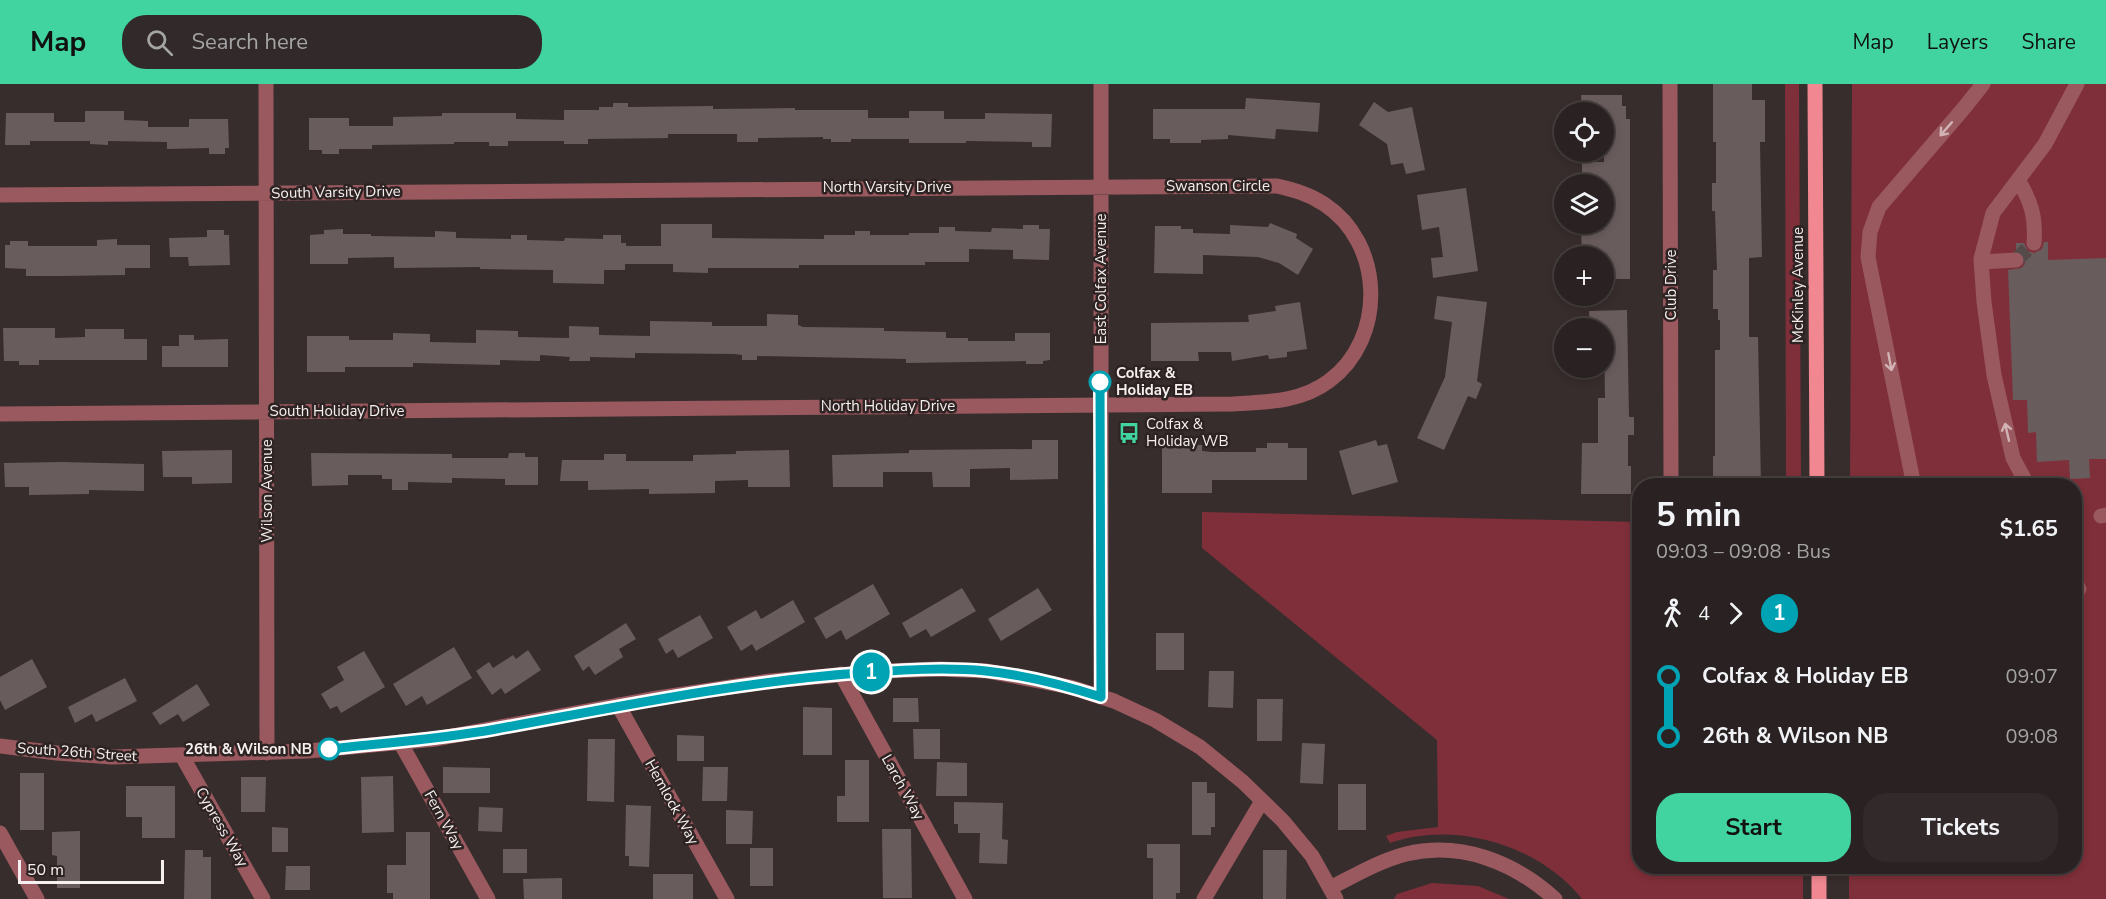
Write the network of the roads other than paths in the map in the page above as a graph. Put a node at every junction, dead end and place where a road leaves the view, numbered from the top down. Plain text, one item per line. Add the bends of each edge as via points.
1 (266, 84) edge
2 (1101, 84) edge
3 (1671, 84) edge
4 (1815, 84) edge
5 (1983, 84) edge
6 (2077, 84) edge
7 (2018, 180) junction
8 (1102, 186) junction
9 (673, 189) joint
10 (266, 193) junction
11 (0, 195) edge
12 (2034, 243) dead end
13 (2016, 260) tunnel mouth
14 (1981, 262) junction
15 (1100, 404) junction
16 (675, 408) joint
17 (267, 411) junction
18 (0, 414) edge
19 (1671, 478) edge
20 (1817, 478) edge
21 (1912, 478) edge
22 (2024, 478) edge
23 (841, 674) junction
24 (1101, 697) junction
25 (618, 705) junction
26 (400, 742) junction
27 (0, 746) edge
28 (267, 753) junction
29 (182, 756) junction
30 (1263, 801) junction
31 (0, 833) edge
32 (1819, 874) edge
33 (1333, 893) edge
34 (37, 899) edge
35 (263, 899) edge
36 (488, 899) edge
37 (727, 899) edge
38 (964, 899) edge
39 (1204, 899) edge
40 (1555, 899) edge
41 (1819, 899) edge

1 - 10 street, Wilson Avenue
2 - 8 street, East Colfax Avenue
3 - 19 street, Club Drive
4 - 20 main road, McKinley Avenue
5 -> 21 street via 1879,207 1870,231 1868,256
6 - 7 street via 2045,144
7 - 12 street via 2030,200
7 - 14 street via 1994,213
8 - 9 street, North Varsity Drive
8 - 15 street, East Colfax Avenue
8 - 15 street, Swanson Circle via 1277,186 1303,192 1325,204 1348,226 1364,252 1371,308 1365,335 1349,361 1329,381 1299,397 1233,404
9 - 10 street, South Varsity Drive
10 - 11 street, South Varsity Drive
10 - 17 street, Wilson Avenue
13 - 14 street
22 -> 14 street via 2013,458 1994,375
15 - 16 street, North Holiday Drive
15 - 24 street, East Colfax Avenue
16 - 17 street, South Holiday Drive
17 - 18 street, South Holiday Drive
17 - 28 street, Wilson Avenue
23 - 24 street, South 26th Street via 987,671 1041,680
23 - 25 street, South 26th Street
23 - 38 street, Larch Way
24 - 30 street via 1155,720 1200,747
25 - 26 street, South 26th Street via 495,730
25 - 37 street, Hemlock Way
26 - 28 street, South 26th Street
26 - 36 street, Fern Way
27 - 29 street, South 26th Street via 112,757
28 - 29 street, South 26th Street
29 - 35 street, Cypress Way
30 - 33 street via 1312,856
30 - 39 street
31 - 34 street
32 - 41 main road
33 - 40 street via 1381,863 1407,854 1440,851 1499,862 1518,870

